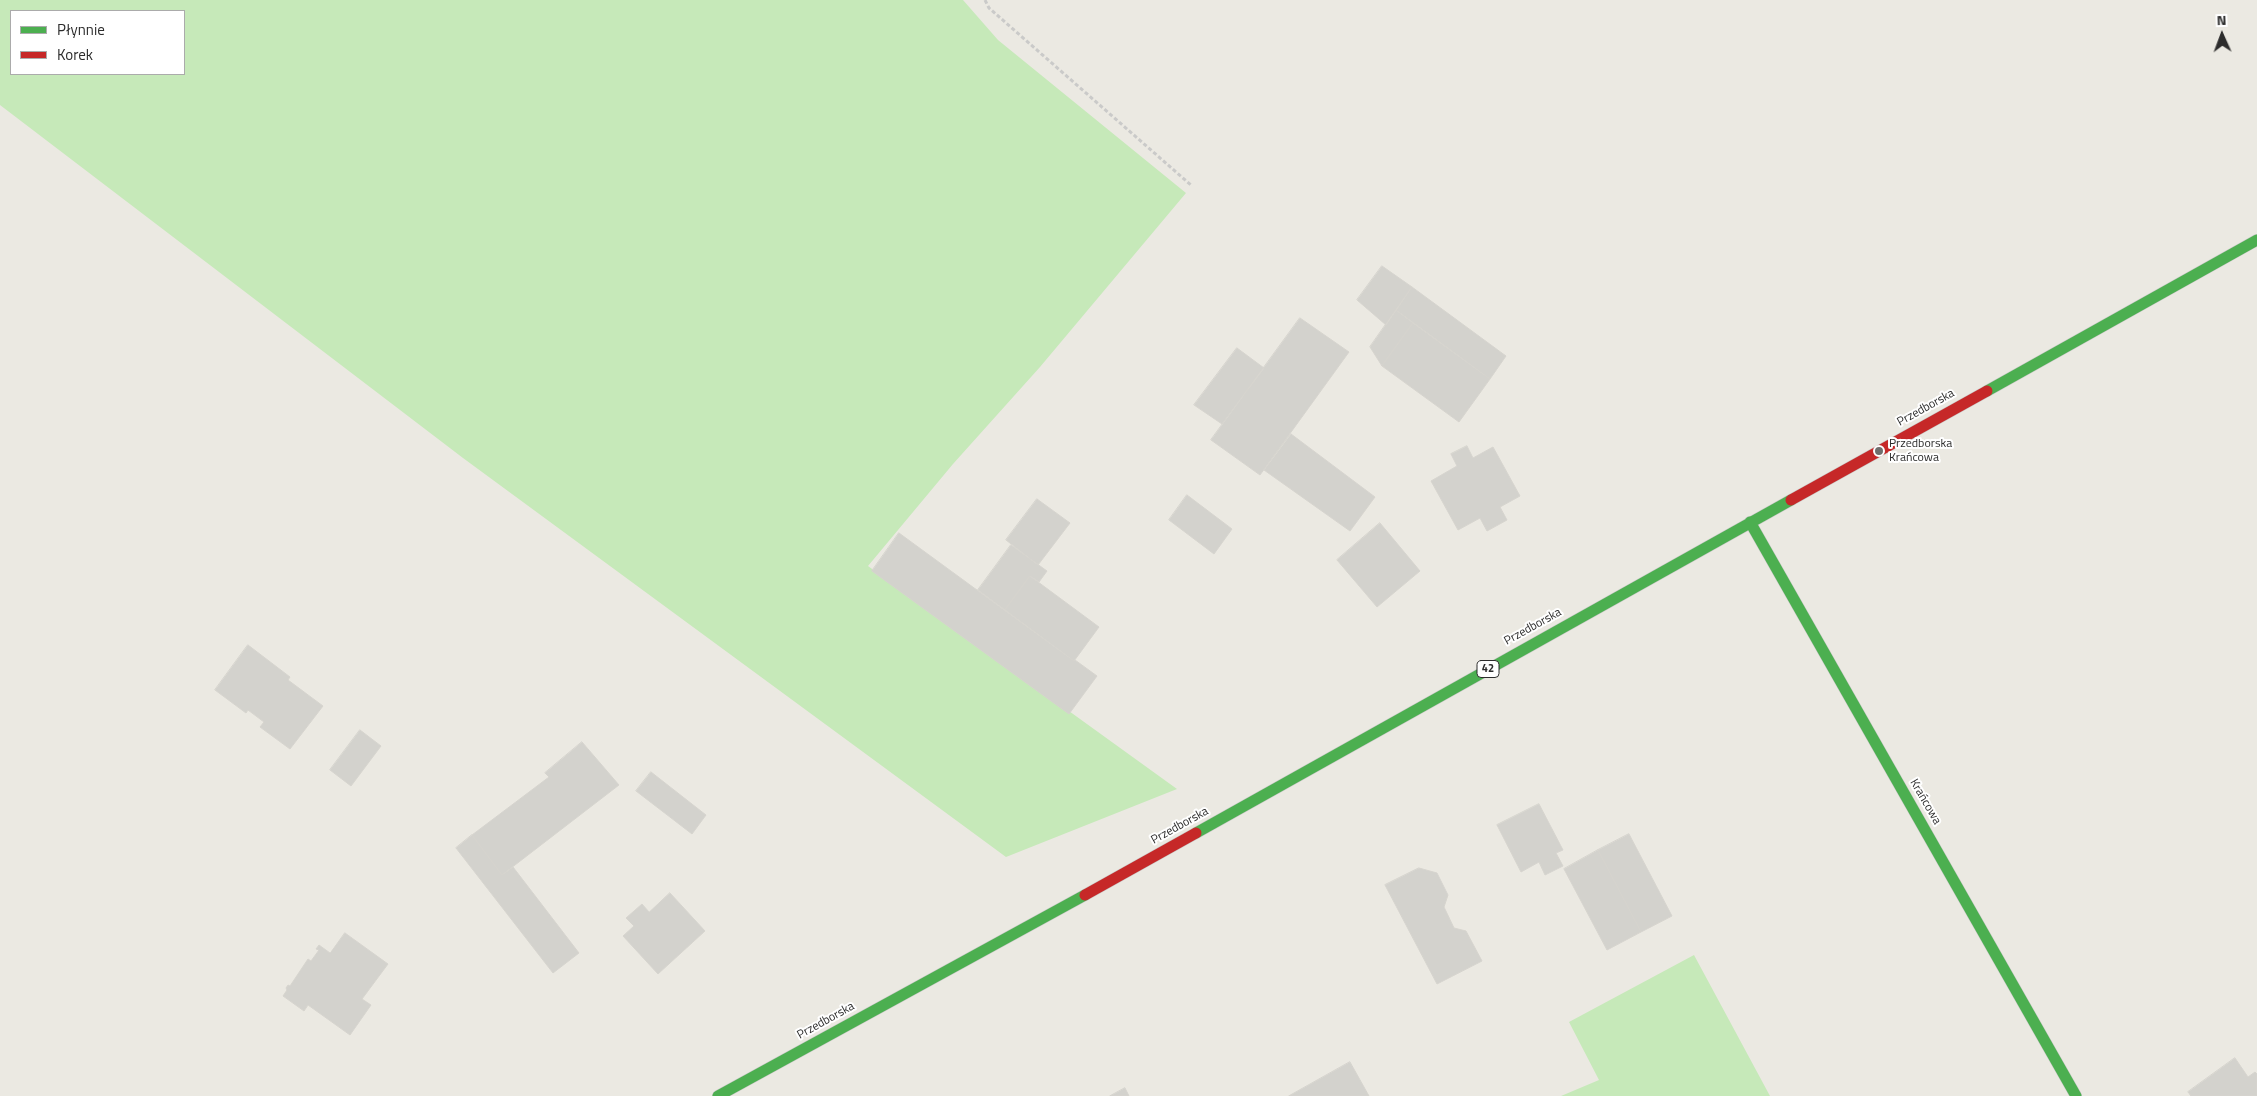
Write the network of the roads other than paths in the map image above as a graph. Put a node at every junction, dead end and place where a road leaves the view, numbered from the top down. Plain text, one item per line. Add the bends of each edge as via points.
1 (2257, 240) edge
2 (1750, 522) junction
3 (718, 1096) edge
4 (2076, 1096) edge

1 - 2 main road, Przedborska / 42
2 - 3 main road, Przedborska / 42 via 1019,932
2 - 4 main road, Krańcowa

